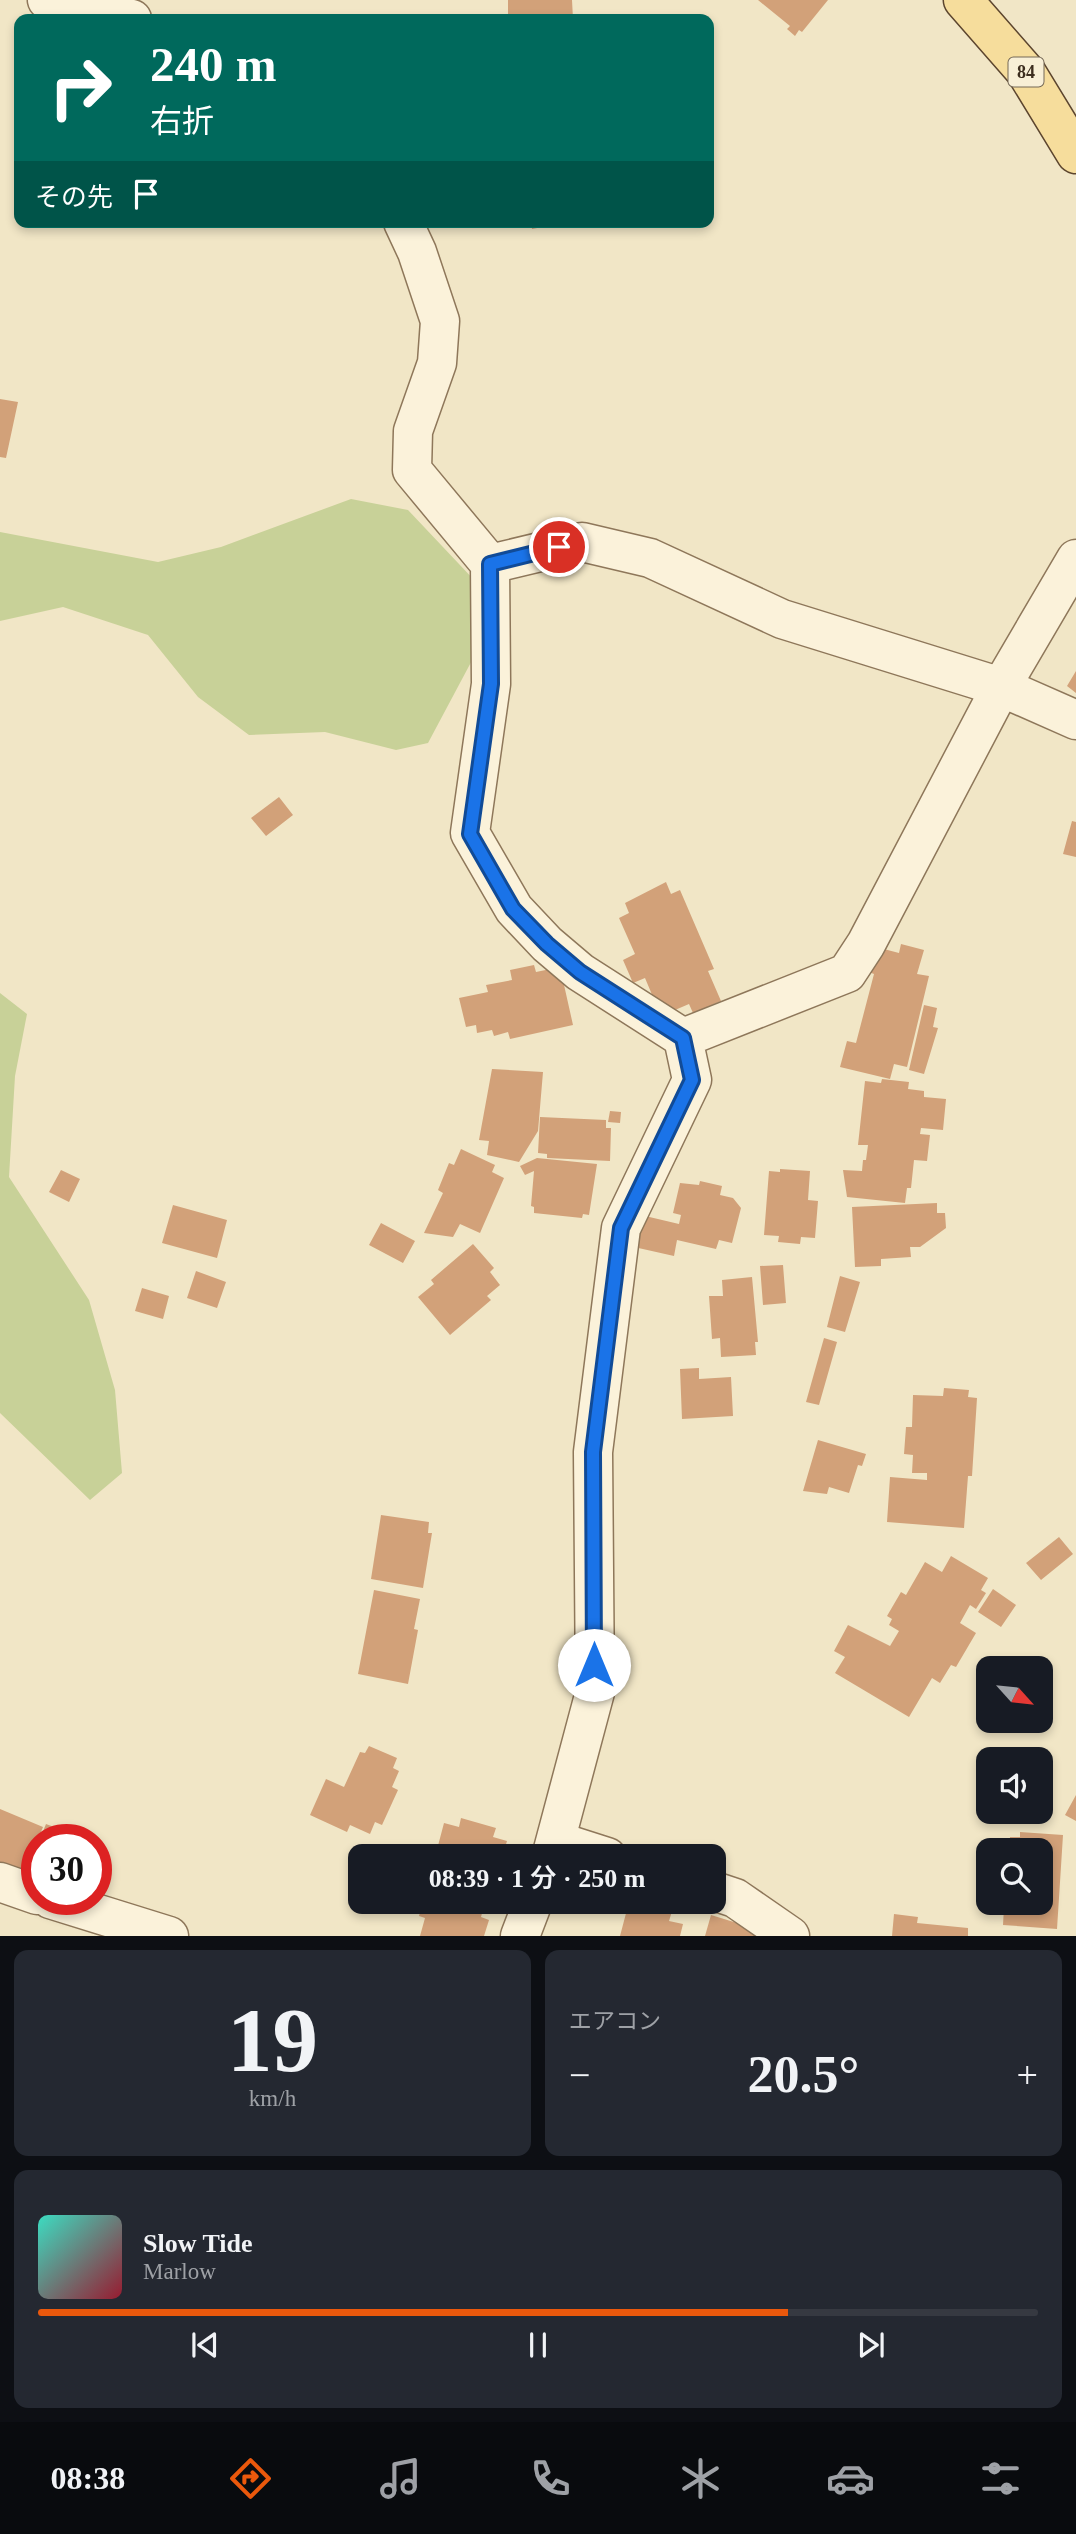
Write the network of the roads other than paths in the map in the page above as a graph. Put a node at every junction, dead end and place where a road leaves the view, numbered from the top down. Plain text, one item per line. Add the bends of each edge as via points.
1 (47, 0) edge
2 (963, 0) edge
3 (110, 14) edge
4 (1076, 154) edge
5 (405, 228) edge
6 (1076, 559) edge
7 (490, 564) junction
8 (1001, 687) junction
9 (1076, 720) edge
10 (683, 1038) junction
11 (555, 1844) edge
12 (0, 1882) edge
13 (21, 1889) edge
14 (726, 1895) edge
15 (528, 1914) edge
16 (101, 1915) edge
17 (169, 1936) edge
18 (520, 1936) edge
19 (790, 1936) edge

1 - 3 street
2 - 4 main road, 84 via 1026,72
5 - 7 street via 418,252 440,321 437,363 413,431 412,470
6 - 8 street
7 - 8 street via 582,542 650,558 782,619
7 - 10 street via 491,684 470,834 513,909 547,944 580,972
8 - 9 street
8 - 10 street via 847,974
10 - 11 street via 692,1080 621,1228 593,1452 595,1692
12 - 13 street
14 - 19 street
15 - 18 street
16 - 17 street

